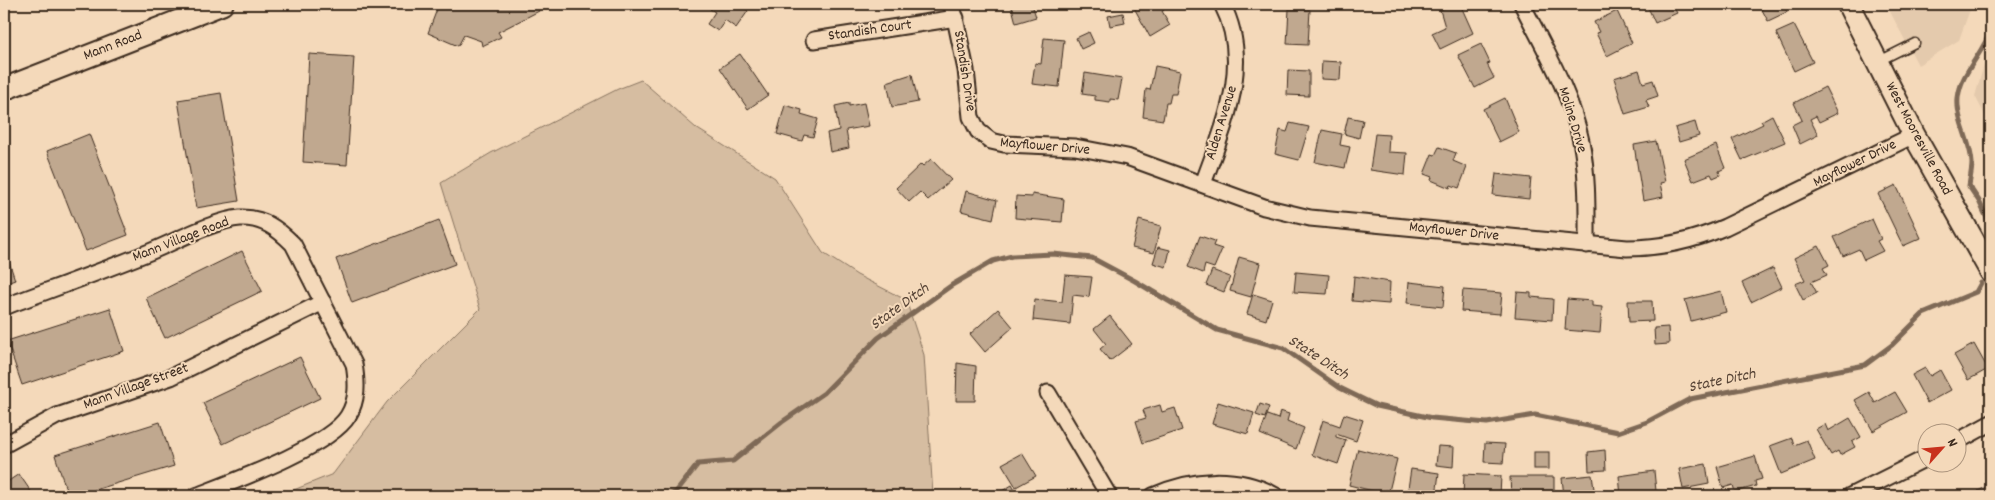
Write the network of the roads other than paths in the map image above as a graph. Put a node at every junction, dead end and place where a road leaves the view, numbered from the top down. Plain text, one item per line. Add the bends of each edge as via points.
1 (222, 4) edge
2 (1222, 4) edge
3 (1522, 4) edge
4 (1848, 4) edge
5 (954, 11) edge
6 (814, 40) dead end
7 (1915, 43) dead end
8 (1877, 62) junction
9 (4, 88) edge
10 (982, 135) joint
11 (1914, 136) junction
12 (1203, 184) junction
13 (1587, 245) junction
14 (1991, 272) edge
15 (323, 302) junction
16 (4, 307) edge
17 (1048, 393) dead end
18 (1991, 423) edge
19 (1968, 436) edge
20 (4, 445) edge
21 (1918, 461) edge
22 (196, 496) edge
23 (1109, 496) edge
24 (1153, 496) edge
25 (1276, 496) edge
26 (1850, 496) edge

1 - 9 main road, Mann Road
2 - 12 street, Alden Avenue via 1236,53 1235,84
3 - 13 street, Moline Drive via 1567,96 1581,140 1587,193
4 - 8 main road, West Mooresville Road
5 - 6 street, Standish Court
5 - 10 street, Standish Drive via 966,70 971,117
7 - 8 lane
8 - 11 main road, West Mooresville Road
10 - 12 street, Mayflower Drive via 999,144 1060,146 1112,154
11 - 13 street, Mayflower Drive via 1695,238 1650,247
11 - 14 main road, West Mooresville Road
12 - 13 street, Mayflower Drive via 1264,207 1310,218
15 - 16 street, Mann Village Road via 287,237 264,222 240,218
15 - 20 street, Mann Village Street via 171,377 57,416
15 - 22 street, Mann Village Road via 354,364 356,394 348,416 325,439
17 - 23 street
18 - 19 street
21 - 26 street
24 - 25 street via 1183,484 1220,481 1249,486

